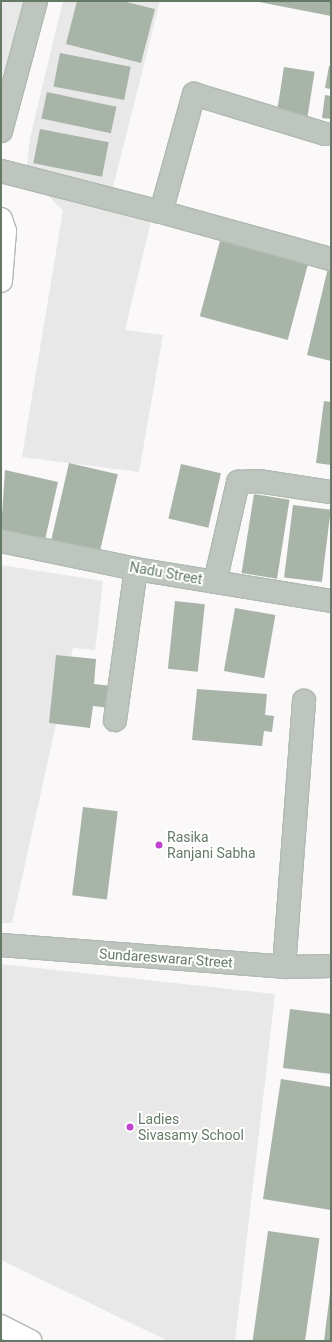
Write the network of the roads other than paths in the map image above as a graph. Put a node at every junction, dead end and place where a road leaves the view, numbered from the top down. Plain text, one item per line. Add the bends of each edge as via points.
1 (36, 1) edge
2 (1, 131) edge
3 (325, 134) dead end
4 (1, 171) edge
5 (161, 212) junction
6 (1, 220) edge
7 (331, 260) edge
8 (1, 281) edge
9 (331, 492) edge
10 (1, 541) edge
11 (136, 569) junction
12 (215, 582) junction
13 (331, 601) edge
14 (304, 701) dead end
15 (115, 720) dead end
16 (1, 945) edge
17 (331, 966) edge
18 (284, 967) junction
19 (1, 1326) edge
20 (30, 1341) edge

1 - 2 street
3 - 5 street via 194,94
4 - 5 street
5 - 7 street
6 - 8 street via 5,231
9 - 12 street via 258,481 238,482
10 - 11 street, Nadu Street
11 - 12 street, Nadu Street
11 - 15 street
12 - 13 street, Nadu Street
14 - 18 street
16 - 18 street, Sundareswarar Street
17 - 18 street, Sundareswarar Street
19 - 20 street

